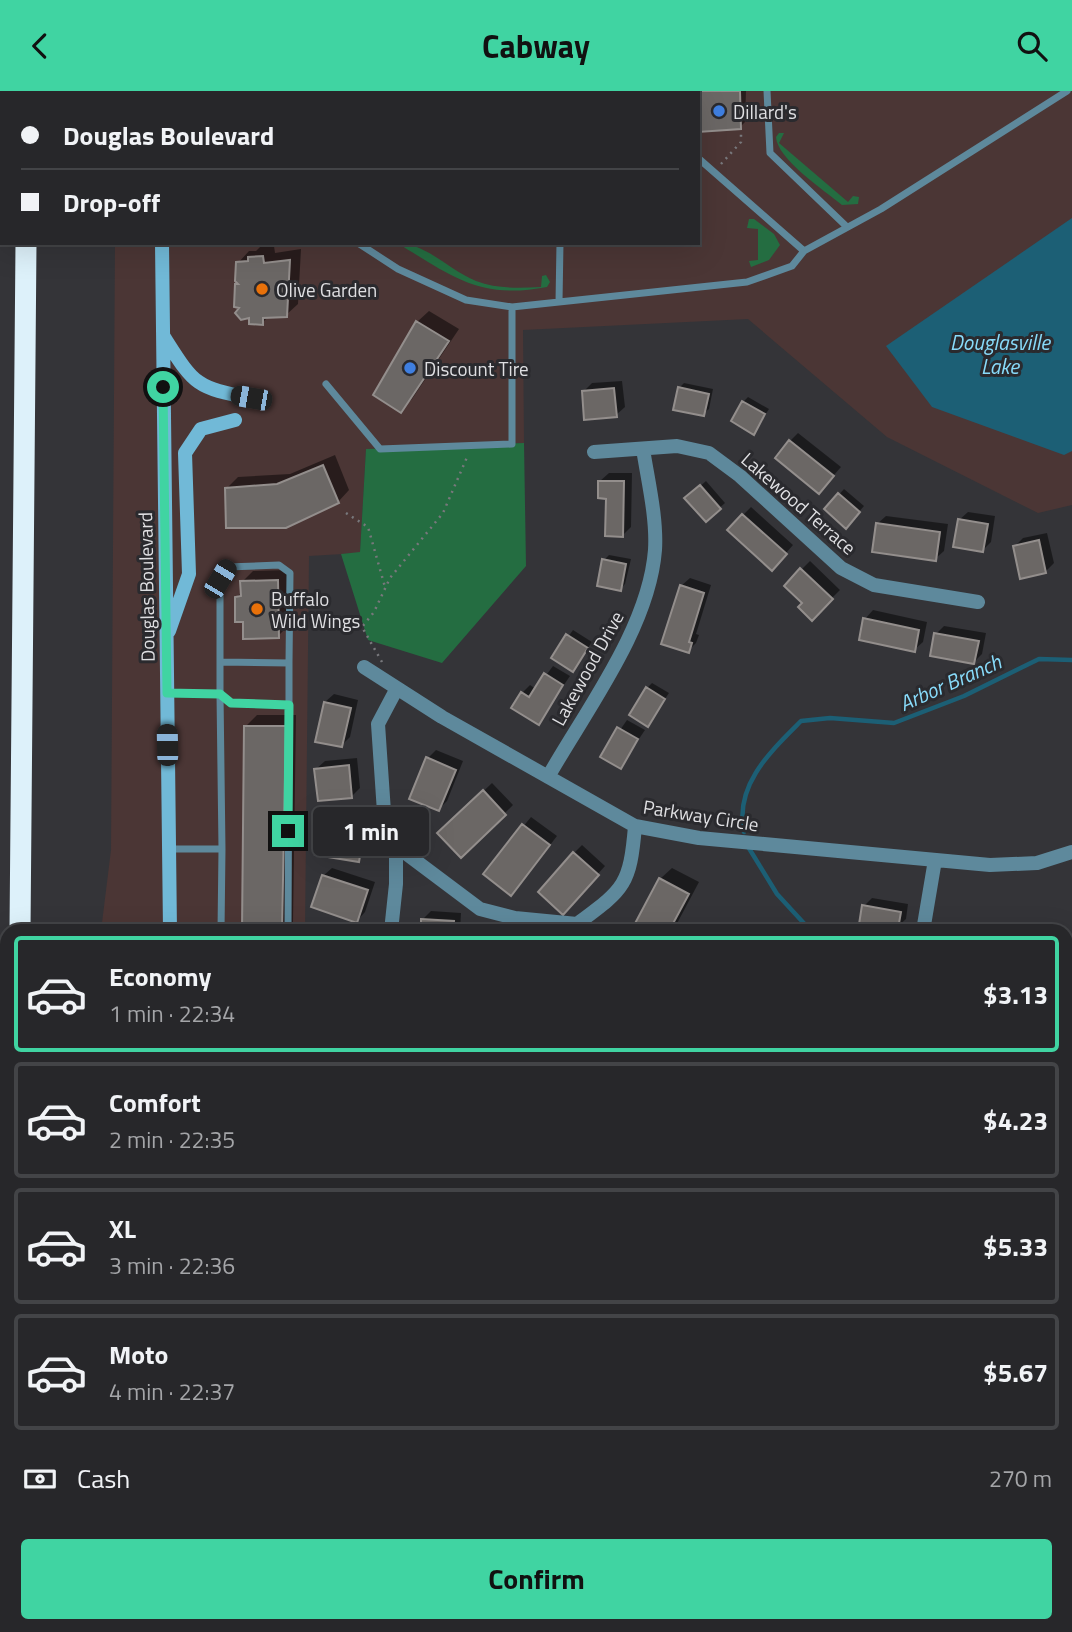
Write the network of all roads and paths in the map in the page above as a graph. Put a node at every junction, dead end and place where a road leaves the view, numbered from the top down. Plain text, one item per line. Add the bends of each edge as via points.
1 (766, 91) edge
2 (1067, 91) edge
3 (741, 132) dead end
4 (700, 161) edge
5 (721, 164) dead end
6 (846, 226) junction
7 (26, 245) edge
8 (162, 245) edge
9 (361, 245) edge
10 (561, 245) edge
11 (804, 251) junction
12 (559, 302) junction
13 (512, 307) junction
14 (163, 336) junction
15 (326, 384) dead end
16 (251, 398) dead end
17 (235, 420) dead end
18 (472, 445) junction
19 (643, 449) junction
20 (594, 452) dead end
21 (346, 513) dead end
22 (385, 587) junction
23 (978, 603) dead end
24 (166, 639) junction
25 (220, 662) junction
26 (289, 663) junction
27 (364, 667) dead end
28 (391, 686) junction
29 (167, 693) junction
30 (220, 694) junction
31 (289, 705) junction
32 (548, 776) junction
33 (635, 826) junction
34 (396, 846) junction
35 (169, 849) junction
36 (222, 849) junction
37 (1072, 852) edge
38 (935, 860) junction
39 (20, 924) edge
40 (170, 924) edge
41 (221, 924) edge
42 (288, 924) edge
43 (392, 924) edge
44 (553, 924) edge
45 (584, 924) edge
46 (924, 924) edge

1 - 6 lane via 770,153
2 - 6 lane via 881,209
3 - 5 path via 741,142
4 - 11 lane
6 - 11 lane
7 - 39 highway
8 - 14 main road, Douglas Boulevard
9 - 13 lane via 398,269 466,300
10 - 12 lane
11 - 12 lane via 792,266 747,282
12 - 13 lane
13 - 18 lane via 512,444
14 - 16 main road via 189,376 209,391
14 - 24 main road, Douglas Boulevard
15 - 18 lane via 380,449
17 - 24 main road via 201,429 185,453 189,574
18 - 22 path via 443,513
19 - 20 street, Lakewood Terrace
19 - 23 street, Lakewood Terrace via 677,446 709,453 841,568 874,585
19 - 32 street, Lakewood Drive via 655,550 643,604 626,643
21 - 22 path via 368,527
22 - 28 path via 362,627
24 - 29 main road, Douglas Boulevard
25 - 26 lane
25 - 26 lane via 220,579 227,567 279,565 290,573
25 - 30 lane
26 - 31 lane
27 - 28 street, Parkway Circle
28 - 32 street, Parkway Circle
28 - 34 street via 378,724 384,812
29 - 30 lane
29 - 35 main road, Douglas Boulevard
30 - 31 lane via 231,703
30 - 36 lane
31 - 42 lane
32 - 33 street, Parkway Circle
33 - 38 street, Parkway Circle via 699,838
33 - 45 street via 632,866 622,887
34 - 43 street
34 - 44 street via 480,909
35 - 36 lane
35 - 40 main road, Douglas Boulevard
36 - 41 lane
37 - 38 street, Parkway Circle via 1037,863
38 - 46 street

